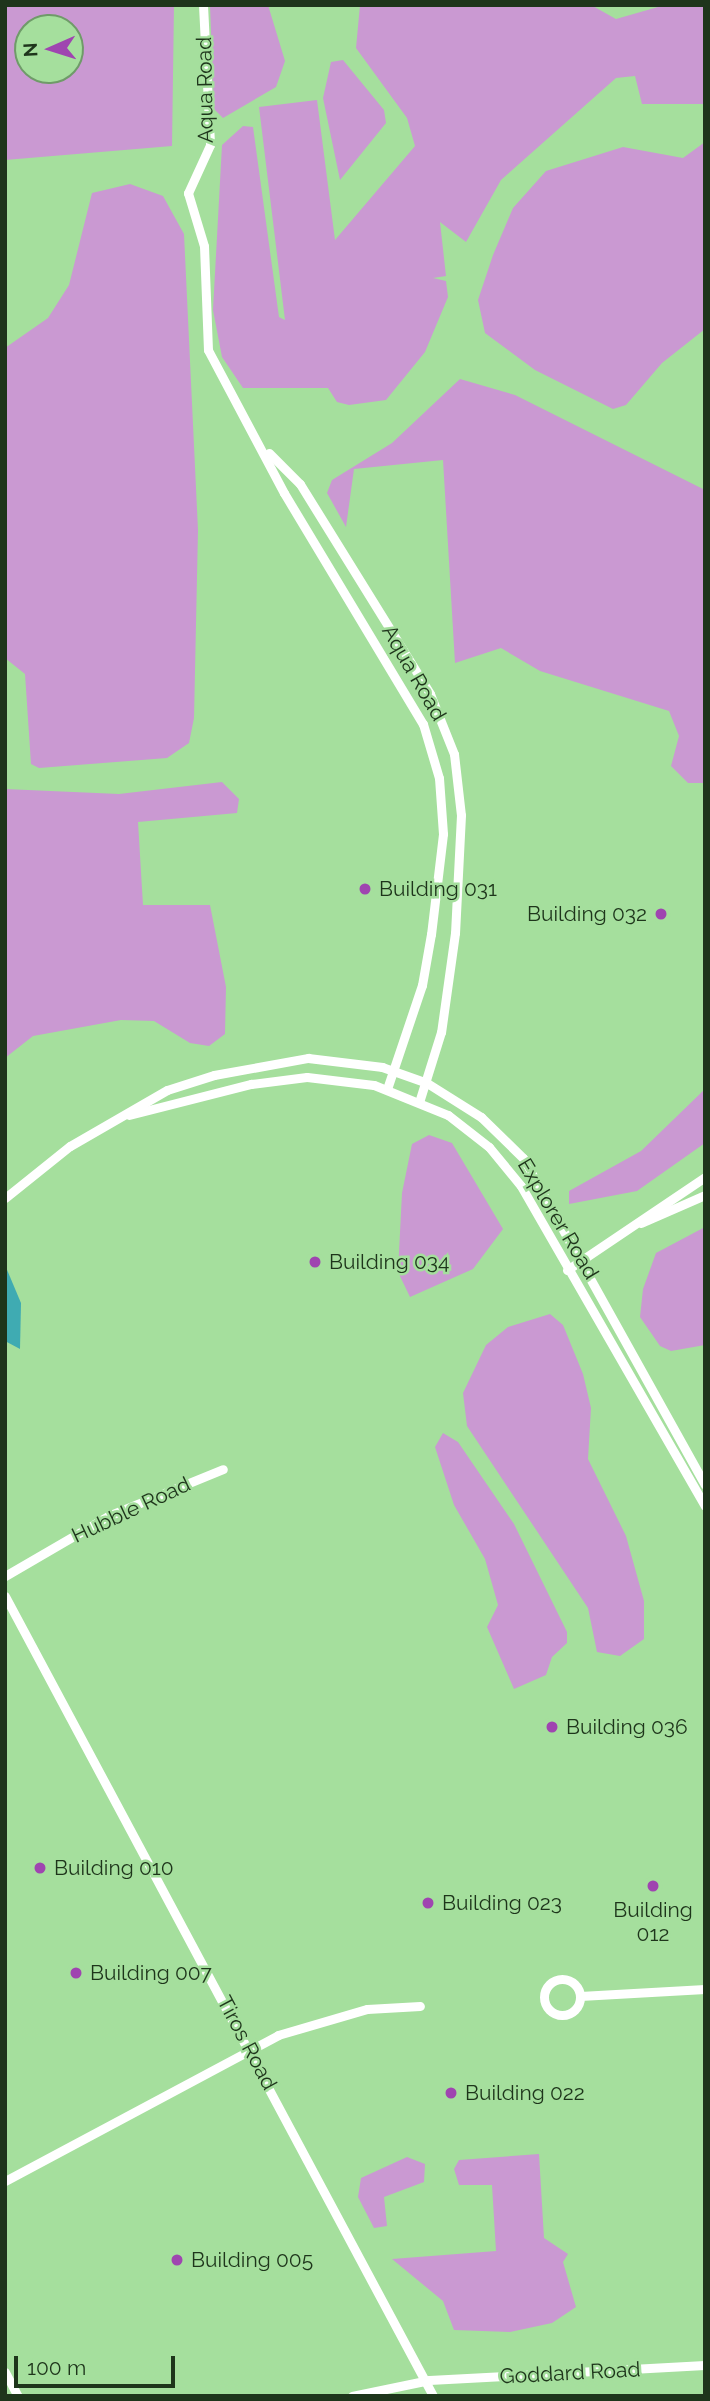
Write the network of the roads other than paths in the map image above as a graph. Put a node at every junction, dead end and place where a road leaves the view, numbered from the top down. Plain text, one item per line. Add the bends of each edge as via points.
1 (203, 5) edge
2 (262, 447) junction
3 (392, 1071) junction
4 (427, 1083) junction
5 (387, 1089) junction
6 (420, 1099) junction
7 (120, 1117) junction
8 (705, 1177) edge
9 (705, 1195) edge
10 (5, 1198) edge
11 (641, 1223) junction
12 (584, 1260) junction
13 (567, 1270) junction
14 (223, 1469) dead end
15 (705, 1485) edge
16 (705, 1506) edge
17 (5, 1576) edge
18 (5, 1596) edge
19 (705, 1989) edge
20 (580, 1996) junction
21 (420, 2006) dead end
22 (251, 2049) junction
23 (5, 2181) edge
24 (705, 2365) edge
25 (5, 2372) edge
26 (429, 2380) junction
27 (18, 2396) edge
28 (352, 2396) edge
29 (433, 2396) edge

1 - 2 street, Aqua Road via 210,145 188,193 204,246 205,330 216,371
2 - 3 street, Aqua Road via 423,724 439,778 443,834 431,934 422,985
2 - 4 street, Aqua Road via 300,484 430,694 454,754 461,816 455,933
3 - 4 street, Explorer Road
3 - 5 street, Aqua Road
3 - 7 street, Explorer Road via 333,1060 276,1061 167,1090
4 - 6 street, Aqua Road
4 - 12 street, Explorer Road via 481,1117 523,1158
5 - 6 street, Explorer Road
5 - 7 street, Explorer Road via 340,1079 281,1079
6 - 13 street, Explorer Road via 470,1131 506,1165
7 - 10 street, Explorer Road via 70,1146
8 - 11 street
9 - 11 street
11 - 12 street
12 - 13 street
12 - 15 street, Explorer Road
13 - 16 street, Explorer Road
14 - 17 street, Hubble Road via 108,1516
18 - 22 street, Tiros Road
19 - 20 street
20 - 20 street via 573,2012 562,2015 548,2008 544,1997 560,1979 576,1985
21 - 22 street via 314,2021
22 - 23 street
22 - 26 street, Tiros Road
24 - 26 street, Goddard Road
25 - 27 street
26 - 28 street, Goddard Road
26 - 29 street, Tiros Road

